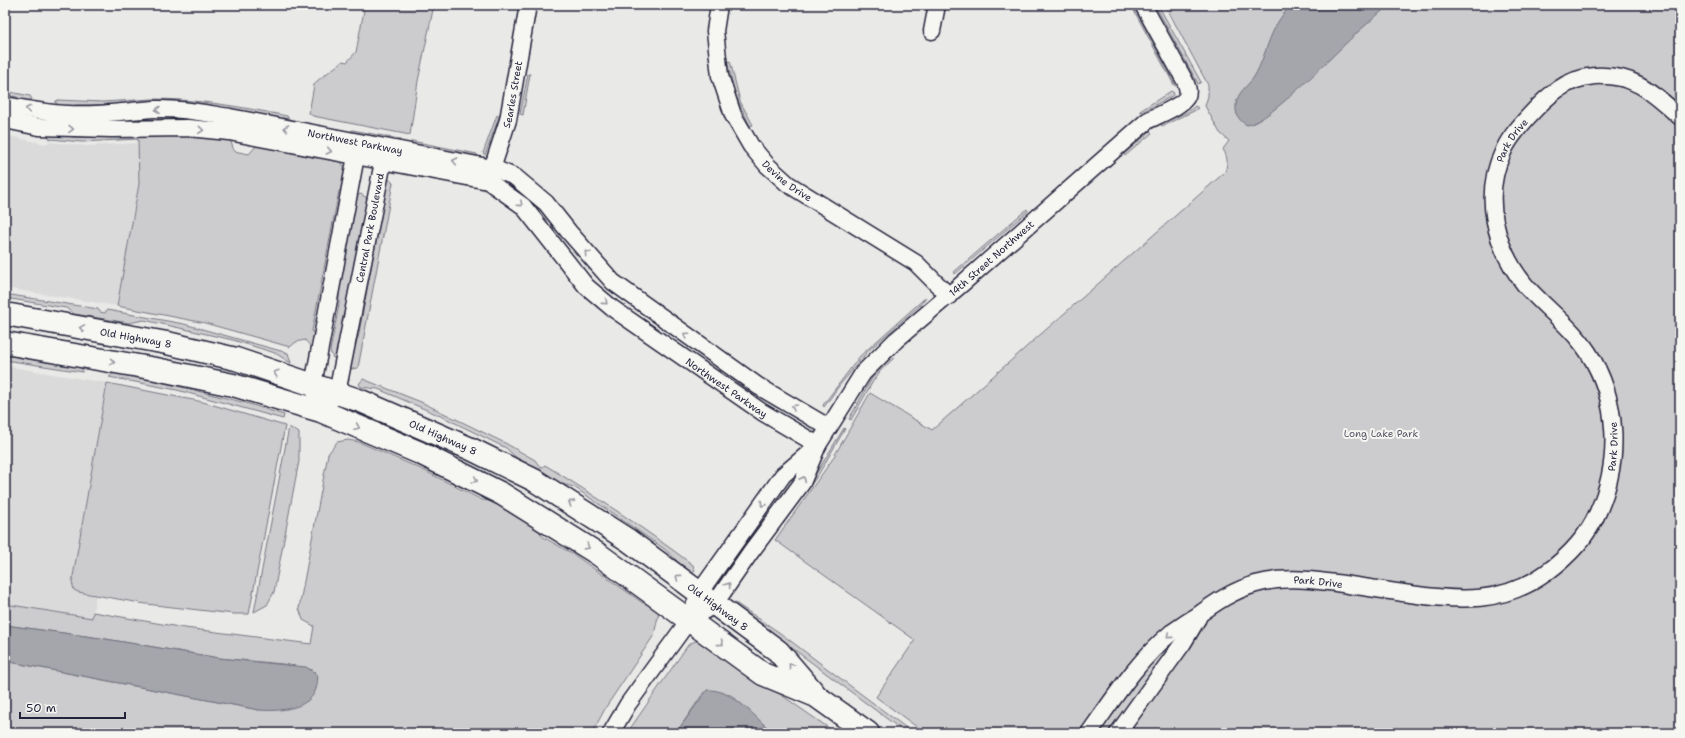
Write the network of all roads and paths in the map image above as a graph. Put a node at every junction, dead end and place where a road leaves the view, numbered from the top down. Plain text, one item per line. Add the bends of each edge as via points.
1 (528, 5) edge
2 (719, 5) edge
3 (937, 5) edge
4 (1143, 5) edge
5 (932, 31) dead end
6 (5, 105) edge
7 (1680, 118) edge
8 (5, 120) edge
9 (373, 145) junction
10 (356, 156) junction
11 (383, 162) junction
12 (491, 175) junction
13 (949, 296) junction
14 (650, 310) junction
15 (5, 314) edge
16 (638, 326) junction
17 (5, 343) edge
18 (313, 385) junction
19 (337, 393) junction
20 (321, 412) junction
21 (828, 427) junction
22 (818, 445) junction
23 (749, 523) junction
24 (762, 536) junction
25 (707, 599) junction
26 (1201, 613) junction
27 (689, 620) junction
28 (1129, 678) junction
29 (1148, 692) junction
30 (816, 696) junction
31 (611, 733) edge
32 (868, 733) edge
33 (1089, 733) edge
34 (1118, 733) edge

1 - 12 street, Searles Street via 508,120
2 - 13 street, Devine Drive via 715,39 720,76 733,115 751,146 788,184 916,263
3 - 5 street
4 - 13 street, 14th Street Northwest via 1185,81 1187,97 1147,121
9 -> 6 street, Northwest Parkway via 188,110 155,109 70,114
7 - 26 street, Park Drive via 1641,84 1609,75 1589,76 1570,82 1542,102 1503,150 1496,169 1492,189 1492,211 1508,258 1526,286 1569,328 1588,351 1602,380 1612,413 1614,449 1608,484 1597,516 1570,553 1539,578 1500,594 1479,599 1451,599 1315,580 1284,579 1244,588 1215,602
8 -> 10 street, Northwest Parkway via 39,127 188,128 229,132
9 - 10 street
9 - 11 street, Central Park Boulevard
12 -> 9 street, Northwest Parkway
10 - 11 street, Northwest Parkway
10 - 18 street
11 - 12 street, Northwest Parkway
11 - 19 street, Central Park Boulevard
14 -> 12 street, Northwest Parkway via 613,282 546,203 515,177
12 -> 16 street, Northwest Parkway via 534,218 586,286
13 - 21 street, 14th Street Northwest via 896,340 863,373
14 - 16 street
21 -> 14 street, Northwest Parkway via 758,386
18 -> 15 street, Old Highway 8 via 236,359 167,343
16 - 22 street, Northwest Parkway via 762,412
17 -> 20 street, Old Highway 8 via 233,385
18 - 19 street, Old Highway 8
18 - 20 street
19 - 20 street, Central Park Boulevard
25 -> 19 street, Old Highway 8 via 628,540 534,480 403,418
20 -> 27 street, Old Highway 8 via 420,453 502,494 598,554
21 - 22 street, 14th Street Northwest
22 -> 23 street, 14th Street Northwest via 784,475
24 -> 22 street, 14th Street Northwest via 802,483
23 - 24 street
23 - 25 street, 14th Street Northwest
25 -> 24 street, 14th Street Northwest
25 - 27 street, 14th Street Northwest
30 -> 25 street, Old Highway 8 via 778,651
26 -> 28 street, Park Drive via 1170,634
26 - 29 street, Park Drive
27 -> 30 street, Old Highway 8 via 763,674
27 - 31 street, 14th Street Northwest via 628,704
28 - 29 street
28 - 33 street, Park Drive
29 - 34 street, Park Drive
30 - 32 street, Old Highway 8

